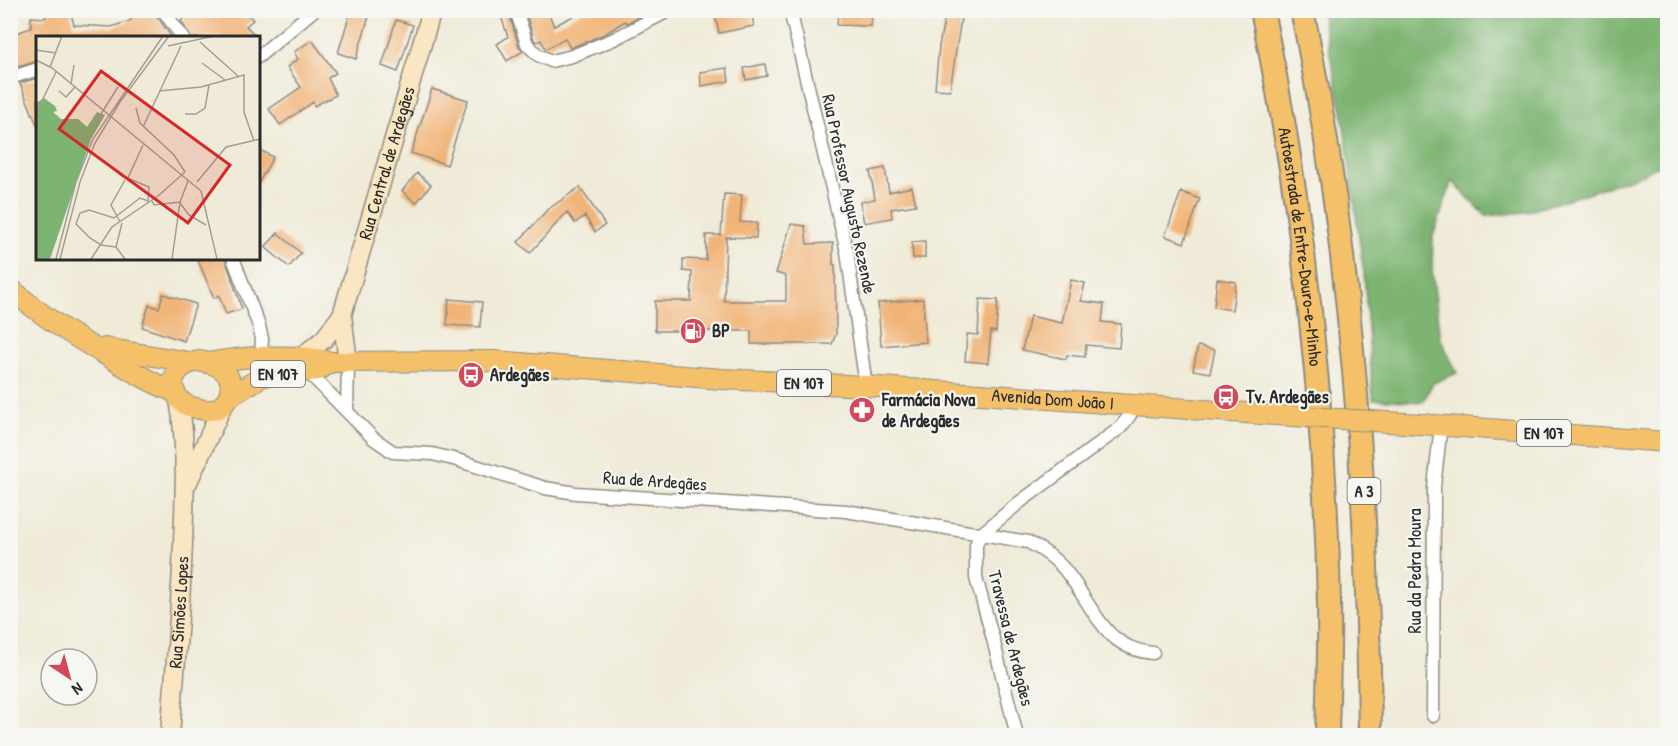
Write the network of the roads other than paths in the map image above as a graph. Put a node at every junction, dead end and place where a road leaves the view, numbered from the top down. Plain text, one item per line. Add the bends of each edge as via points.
1 (163, 10) edge
2 (314, 10) edge
3 (432, 10) edge
4 (516, 10) edge
5 (670, 10) edge
6 (790, 10) edge
7 (1263, 10) edge
8 (1302, 10) edge
9 (182, 36) edge
10 (260, 55) edge
11 (36, 70) edge
12 (10, 78) edge
13 (234, 260) edge
14 (10, 288) edge
15 (342, 315) junction
16 (91, 346) junction
17 (261, 358) junction
18 (189, 362) junction
19 (340, 362) junction
20 (209, 363) junction
21 (303, 364) junction
22 (866, 386) junction
23 (177, 395) junction
24 (226, 401) junction
25 (1132, 406) junction
26 (347, 411) junction
27 (1441, 425) junction
28 (1668, 442) edge
29 (185, 489) junction
30 (980, 535) junction
31 (1153, 653) dead end
32 (1432, 716) dead end
33 (170, 735) edge
34 (1017, 735) edge
35 (1327, 735) edge
36 (1370, 735) edge

1 - 9 street
2 - 10 street
3 - 15 street, Rua Central de Ardegães
4 - 5 street via 527,44 551,61 614,39
6 - 22 street, Rua Professor Augusto Rezende via 847,252
7 - 35 highway, Autoestrada de Entre-Douro-e-Minho / A 3 via 1296,196 1317,385 1329,606
8 - 36 highway, A 3 via 1333,183 1356,374
11 - 12 street
13 - 17 street via 259,326
14 - 16 main road, EN 107 via 59,328
15 - 19 street, Rua Central de Ardegães
15 - 21 street, Rua Central de Ardegães
16 - 18 main road, EN 107
16 - 23 main road, EN 107
17 - 20 main road, Avenida Dom João I / EN 107
17 - 21 main road, Avenida Dom João I / EN 107
18 - 20 main road, EN 107
18 - 23 main road via 176,374 173,383
19 - 21 main road, Avenida Dom João I / EN 107 via 319,370
19 - 22 main road, Avenida Dom João I / EN 107 via 495,362
19 - 26 street
20 - 24 main road, EN 107 via 226,372 230,380
21 - 24 main road, Avenida Dom João I / EN 107 via 263,376
21 - 26 street, Rua de Ardegães
22 - 25 main road, Avenida Dom João I / EN 107
23 - 24 main road, EN 107 via 186,405 206,410
23 - 29 street, Rua Simões Lopes via 184,434
24 - 29 street, Rua Simões Lopes
25 - 27 main road, Avenida Dom João I / EN 107, bridge
25 - 30 street via 1120,428
26 - 30 street, Rua de Ardegães via 393,453 432,454 545,488 846,511
27 - 28 main road, Avenida Dom João I / EN 107
27 - 32 street, Rua da Pedra Moura via 1434,487
29 - 33 street, Rua Simões Lopes
30 - 31 street, Rua de Ardegães via 1028,542 1046,552 1067,572 1111,636 1138,652
30 - 34 street, Travessa de Ardegães via 975,556 976,578

